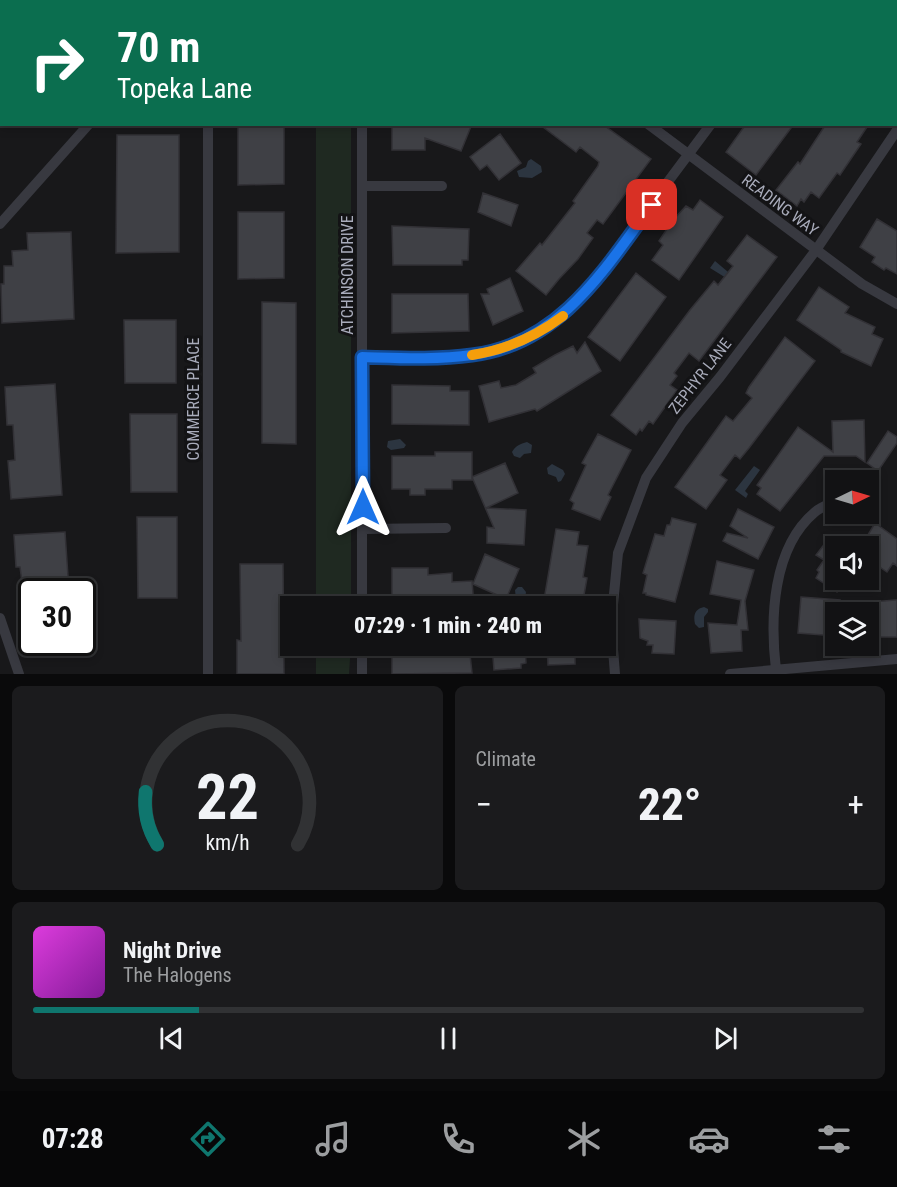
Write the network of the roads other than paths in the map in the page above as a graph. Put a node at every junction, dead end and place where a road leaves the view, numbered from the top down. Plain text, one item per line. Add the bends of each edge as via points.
1 (87, 126) edge
2 (208, 126) edge
3 (362, 126) edge
4 (651, 126) edge
5 (710, 126) edge
6 (897, 130) edge
7 (689, 155) junction
8 (362, 186) junction
9 (442, 186) dead end
10 (0, 224) edge
11 (816, 250) junction
12 (897, 304) edge
13 (362, 357) junction
14 (825, 506) edge
15 (446, 528) dead end
16 (363, 529) junction
17 (362, 596) edge
18 (0, 618) edge
19 (362, 656) edge
20 (897, 659) edge
21 (776, 670) junction
22 (19, 674) edge
23 (208, 674) edge
24 (362, 674) edge
25 (615, 674) edge
26 (730, 674) edge

1 - 10 street
2 - 23 street, COMMERCE PLACE
3 - 8 street, ATCHINSON DRIVE
4 - 7 street, READING WAY
5 - 7 street
6 - 11 street, ZEPHYR LANE
7 - 11 street, READING WAY
7 - 13 street via 582,297 549,326 523,341 473,355
8 - 9 street
8 - 13 street, ATCHINSON DRIVE
11 - 12 street, READING WAY via 862,285
11 - 25 street, ZEPHYR LANE via 682,423 646,478 618,553 611,625
13 - 16 street, ATCHINSON DRIVE
14 - 21 street via 800,527 774,594
15 - 16 street
16 - 17 street, ATCHINSON DRIVE
18 - 22 street
19 - 24 street
20 - 21 street
21 - 26 street

